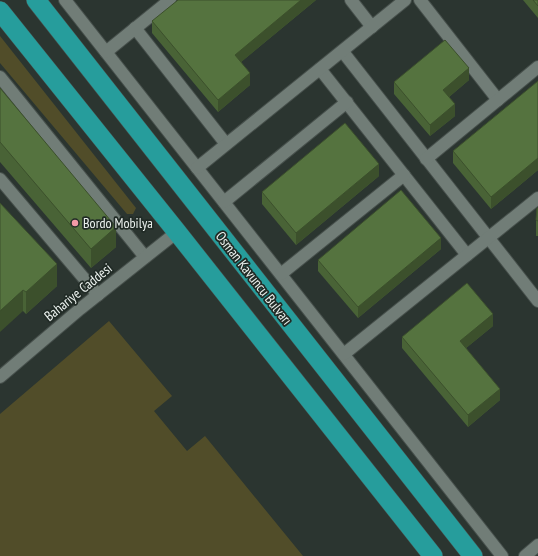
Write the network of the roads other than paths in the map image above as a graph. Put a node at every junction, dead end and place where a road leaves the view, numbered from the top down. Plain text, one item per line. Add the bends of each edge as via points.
1 (36, 0) edge
2 (65, 0) edge
3 (170, 0) edge
4 (351, 0) edge
5 (405, 0) edge
6 (420, 0) edge
7 (0, 11) edge
8 (372, 27) junction
9 (135, 28) junction
10 (106, 52) junction
11 (342, 52) junction
12 (538, 67) edge
13 (320, 69) junction
14 (0, 77) edge
15 (498, 100) junction
16 (347, 102) junction
17 (226, 144) junction
18 (426, 159) junction
19 (197, 168) junction
20 (404, 175) junction
21 (0, 179) edge
22 (538, 198) edge
23 (224, 202) junction
24 (177, 232) junction
25 (489, 239) junction
26 (467, 255) junction
27 (145, 257) junction
28 (281, 274) junction
29 (98, 295) junction
30 (538, 301) edge
31 (344, 354) junction
32 (0, 377) edge
33 (538, 546) edge
34 (433, 556) edge
35 (473, 556) edge
36 (502, 556) edge
37 (525, 556) edge

1 - 35 highway, Osman Kavuncu Bulvarı
2 - 10 street
3 - 9 street
4 - 8 street
5 - 8 street
6 - 15 street
7 - 24 highway
8 - 11 street
9 - 10 street
9 - 17 street
10 - 19 street
11 - 13 street
11 - 18 street
12 - 15 street
13 - 16 street
13 - 17 street
14 - 27 street
15 - 18 street
16 - 20 street
16 - 23 street
17 - 19 street
18 - 25 street
19 - 23 street
20 - 26 street
20 - 28 street
21 - 29 street
22 - 25 street
23 - 28 street
24 - 27 street, Bahariye Caddesi
24 - 34 highway
25 - 26 street
25 - 30 street
26 - 31 street
27 - 29 street, Bahariye Caddesi
28 - 31 street
29 - 32 street, Bahariye Caddesi
31 - 36 street
33 - 37 street

